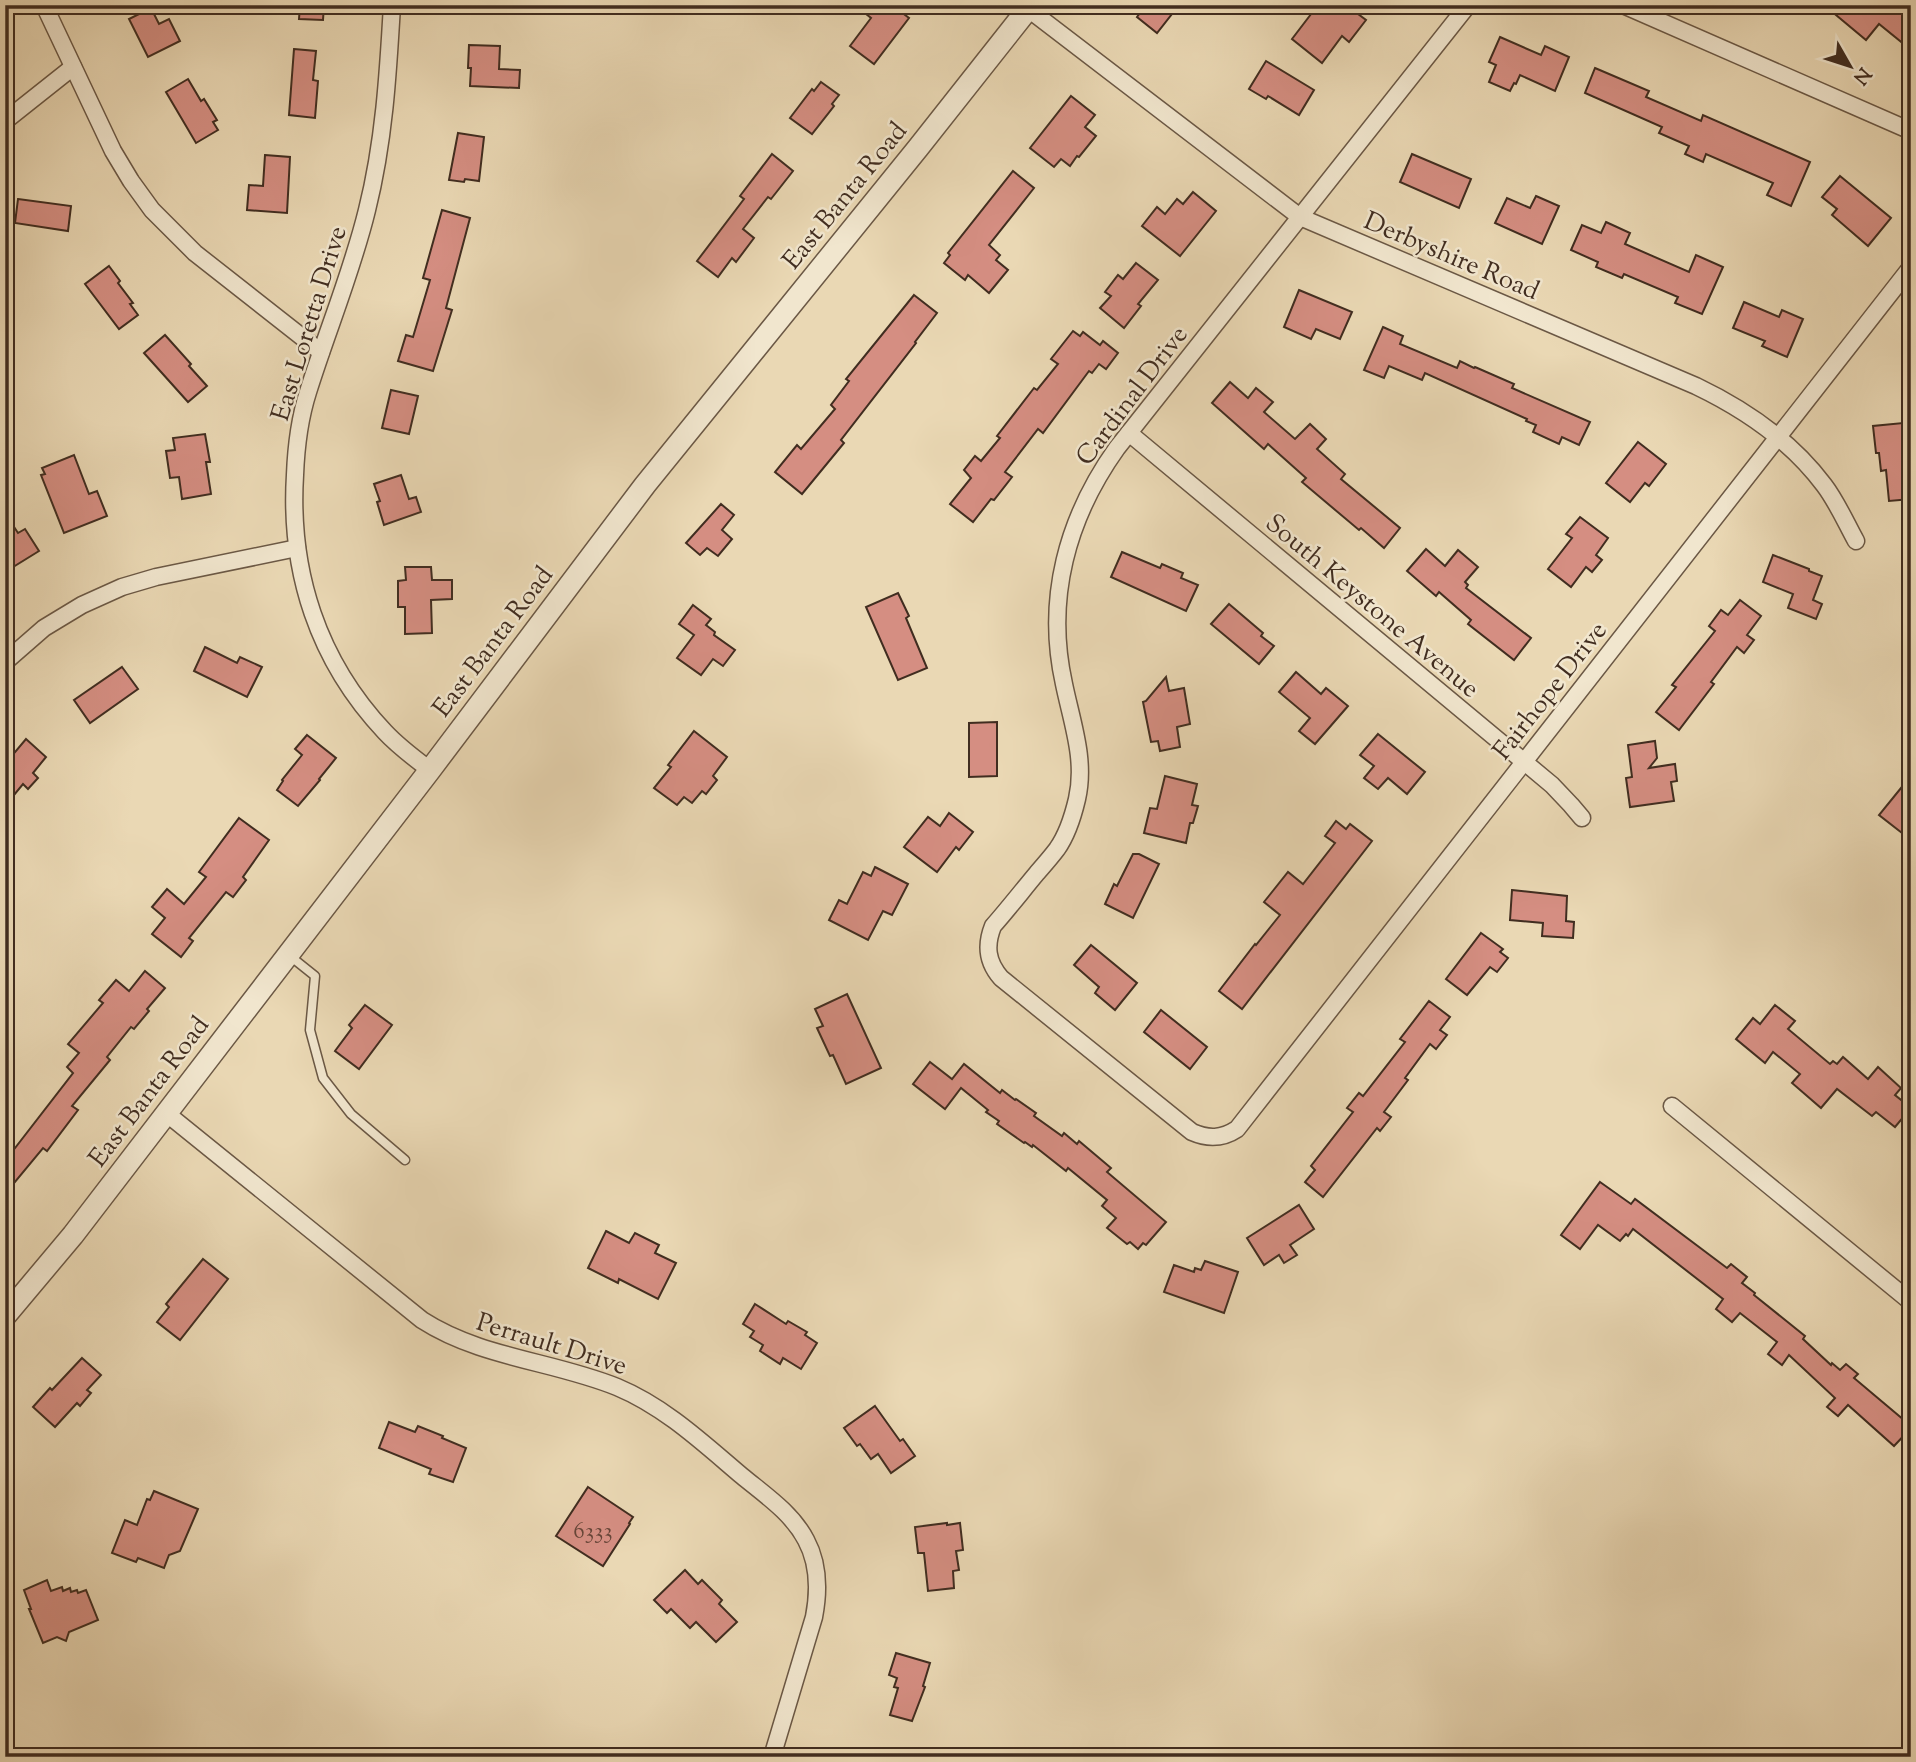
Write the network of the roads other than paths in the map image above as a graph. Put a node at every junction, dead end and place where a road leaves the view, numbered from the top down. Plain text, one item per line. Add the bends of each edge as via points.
1 (44, 5) edge
2 (392, 5) edge
3 (1468, 5) edge
4 (1623, 5) edge
5 (1027, 6) edge
6 (74, 67) junction
7 (5, 121) edge
8 (1911, 131) edge
9 (1300, 217) junction
10 (1911, 267) edge
11 (321, 352) junction
12 (1129, 433) junction
13 (1777, 438) junction
14 (1856, 541) dead end
15 (296, 548) junction
16 (5, 662) edge
17 (1523, 763) junction
18 (430, 770) junction
19 (1582, 818) dead end
20 (288, 954) junction
21 (1672, 1107) dead end
22 (166, 1113) junction
23 (1220, 1136) joint
24 (405, 1160) dead end
25 (1911, 1302) edge
26 (5, 1316) edge
27 (772, 1757) edge

1 - 6 street
2 - 11 street, East Loretta Drive via 387,96 375,176
3 - 9 street, Cardinal Drive
4 - 8 street
5 - 9 street, Derbyshire Road
5 - 18 street, East Banta Road via 645,485
6 - 7 street
6 - 11 street via 118,159 158,217 195,254
9 - 12 street, Cardinal Drive
9 - 13 street, Derbyshire Road via 1696,386
10 - 13 street, Fairhope Drive
11 - 15 street, East Loretta Drive via 296,453
12 - 17 street, South Keystone Avenue
12 - 23 street, Cardinal Drive via 1081,509 1066,551 1058,603 1059,657 1080,764 1077,799 1058,848 993,926 988,952 1001,978 1187,1128 1204,1137
13 - 14 street, Derbyshire Road via 1826,487
13 - 17 street, Fairhope Drive
15 - 16 street via 122,587 44,628
15 - 18 street, East Loretta Drive via 312,615 342,677 386,733
17 - 19 street, South Keystone Avenue
17 - 23 street, Fairhope Drive via 1237,1129
18 - 20 street, East Banta Road
20 - 22 street, East Banta Road
20 - 24 lane via 315,976 310,1030 323,1078 351,1114
21 - 25 street
22 - 26 street, East Banta Road via 73,1236
22 - 27 street, Perrault Drive via 422,1320 469,1344 582,1375 641,1399 685,1429 787,1514 810,1549 817,1574 817,1600

